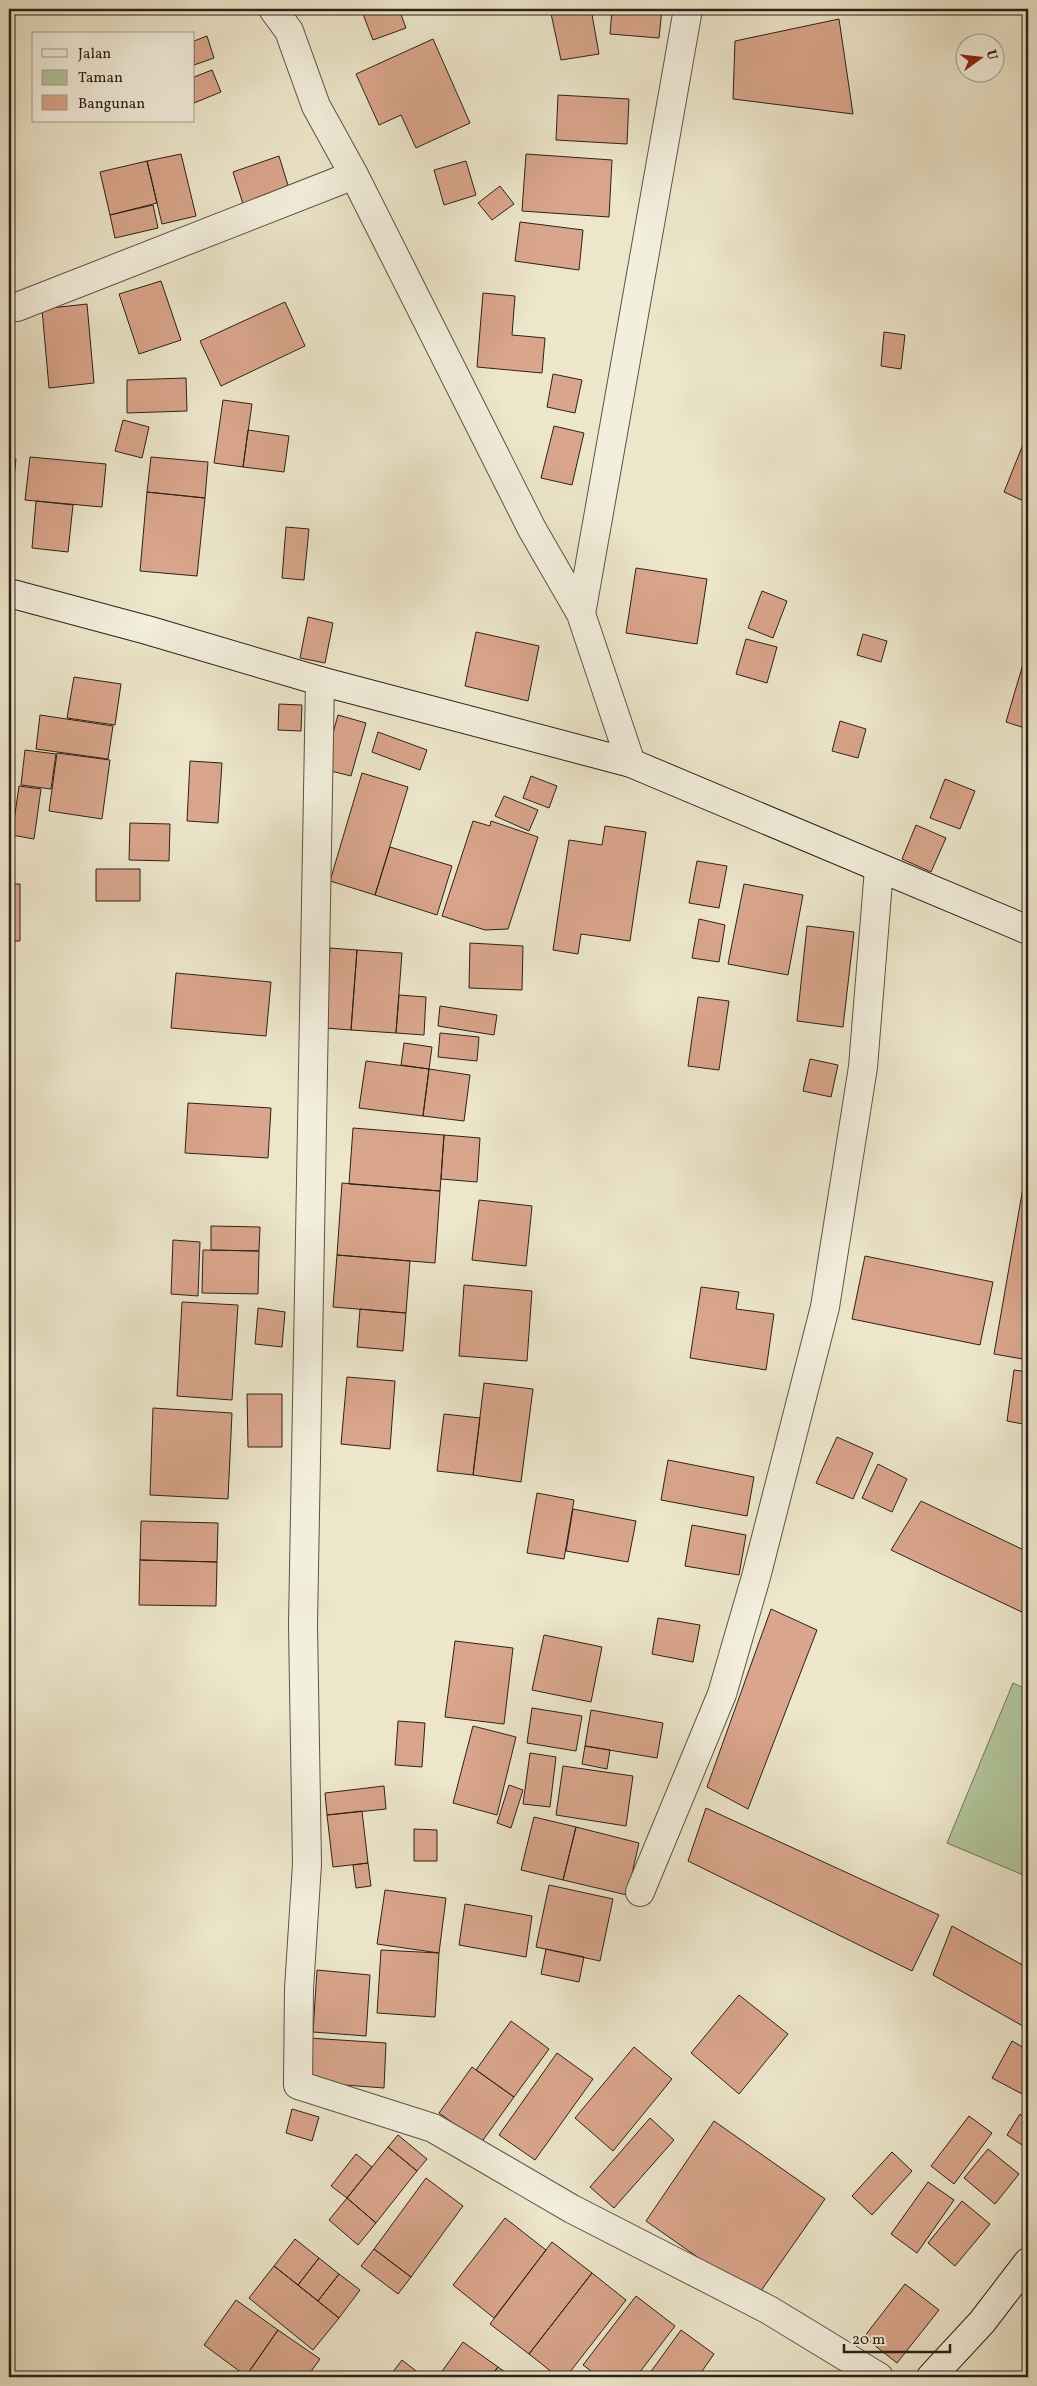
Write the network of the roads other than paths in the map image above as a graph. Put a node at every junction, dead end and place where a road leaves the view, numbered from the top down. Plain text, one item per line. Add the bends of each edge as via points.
1 (273, 9) edge
2 (688, 9) edge
3 (289, 20) edge
4 (354, 174) junction
5 (17, 307) dead end
6 (9, 593) edge
7 (581, 614) junction
8 (320, 681) junction
9 (631, 763) junction
10 (879, 869) junction
11 (1028, 930) edge
12 (640, 1892) dead end
13 (1028, 2262) edge
14 (879, 2377) edge
15 (931, 2377) edge

1 - 3 street
2 - 7 street
3 - 4 street via 316,106
4 - 5 street
4 - 7 street via 532,529
6 - 8 street
7 - 9 street
8 - 9 street
8 - 14 street via 303,1625 307,1864 298,1989 298,2085 433,2128 572,2209 769,2310
9 - 10 street
10 - 11 street
10 - 12 street via 863,1067 825,1307 756,1577 722,1694
13 - 15 street via 982,2322

